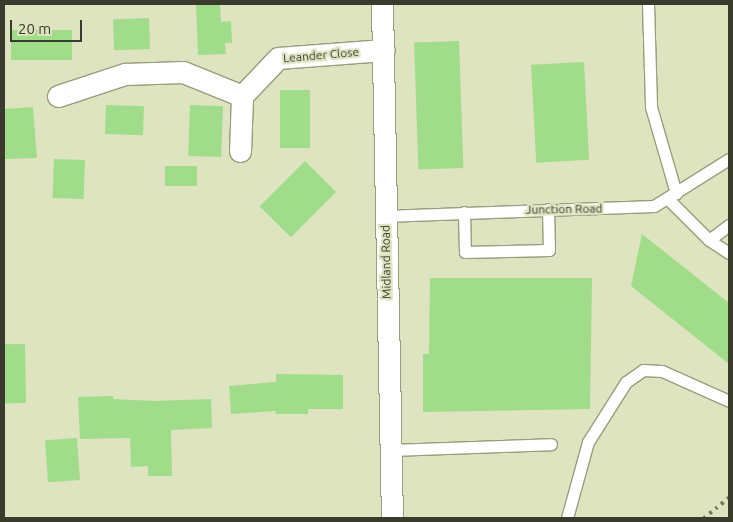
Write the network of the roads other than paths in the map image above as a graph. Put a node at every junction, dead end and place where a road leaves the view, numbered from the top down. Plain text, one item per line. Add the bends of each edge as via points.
1 (382, 4) edge
2 (648, 4) edge
3 (384, 50) junction
4 (58, 96) dead end
5 (242, 96) junction
6 (240, 151) dead end
7 (729, 159) edge
8 (671, 196) junction
9 (548, 209) junction
10 (464, 212) junction
11 (384, 216) junction
12 (729, 225) edge
13 (709, 240) junction
14 (729, 253) edge
15 (729, 401) edge
16 (551, 444) dead end
17 (390, 450) junction
18 (392, 518) edge
19 (567, 518) edge

1 - 3 street, Midland Road
2 - 8 lane via 651,107
3 - 5 street, Leander Close via 278,58
3 - 11 street, Midland Road
4 - 5 street via 125,74 183,72
5 - 6 street
7 - 8 lane, Junction Road
8 - 9 lane, Junction Road via 654,206
8 - 13 lane
9 - 10 lane, Junction Road
9 - 10 lane via 549,250 465,252
10 - 11 lane, Junction Road
11 - 17 street, Midland Road
12 - 13 lane
13 - 14 lane
15 - 19 lane via 662,371 643,370 626,382 588,442
16 - 17 lane
17 - 18 street, Midland Road

